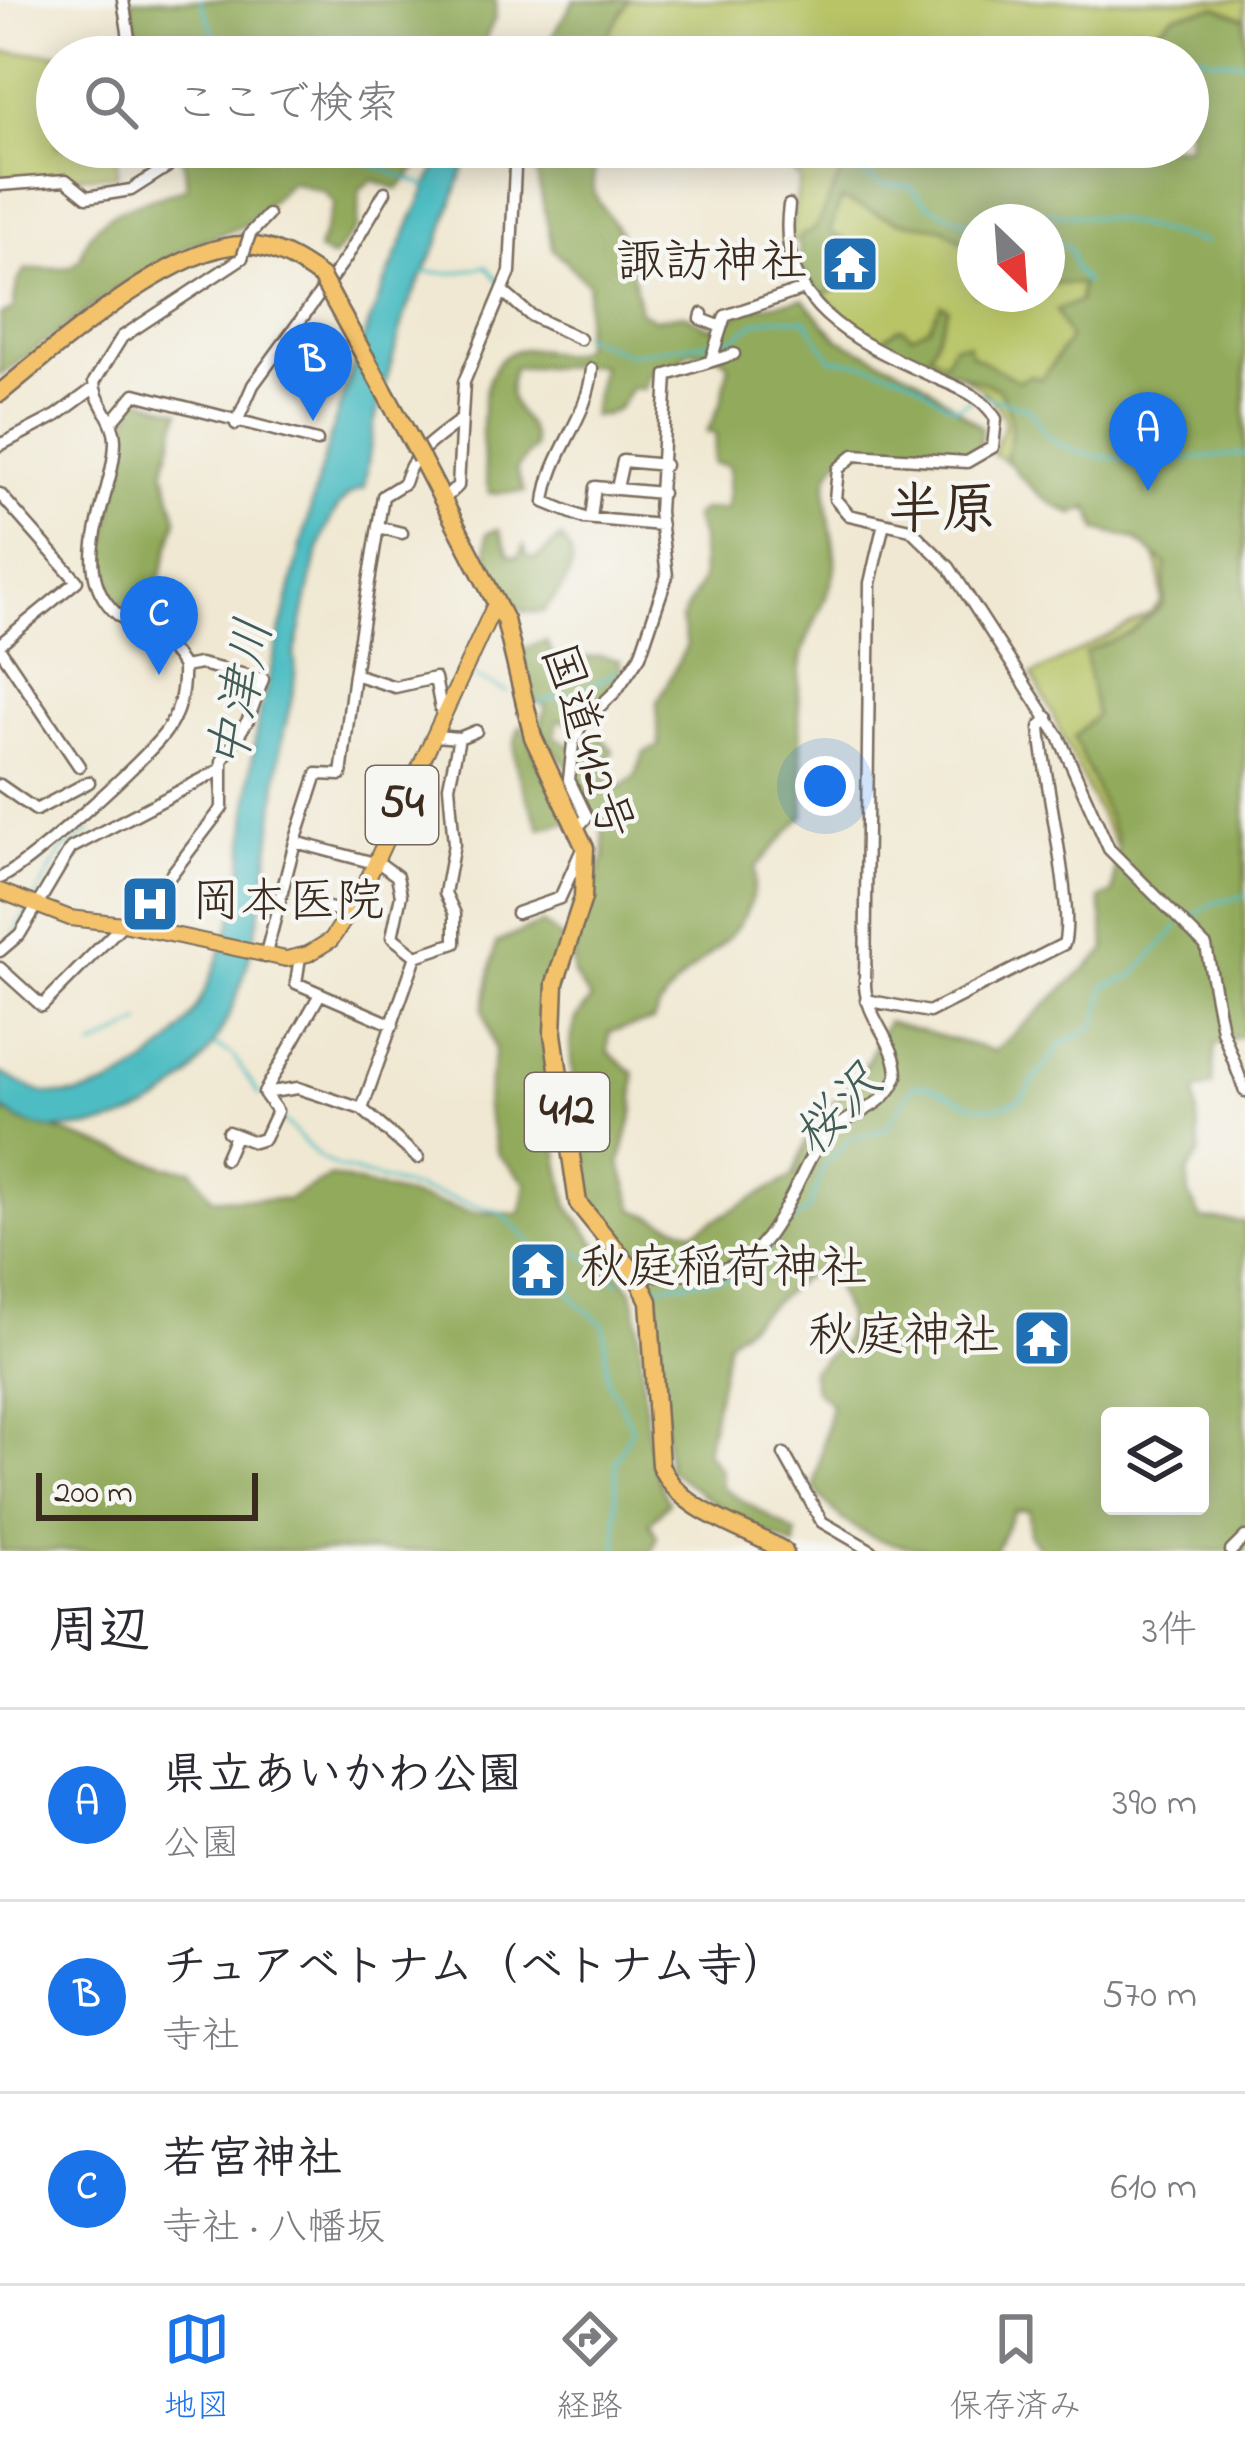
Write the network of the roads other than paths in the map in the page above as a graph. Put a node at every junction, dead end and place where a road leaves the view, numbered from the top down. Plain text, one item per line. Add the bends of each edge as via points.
1 (123, 0) edge
2 (129, 36) edge
3 (165, 168) edge
4 (515, 168) edge
5 (0, 185) edge
6 (385, 192) dead end
7 (789, 205) dead end
8 (268, 215) dead end
9 (147, 284) junction
10 (804, 289) junction
11 (502, 291) junction
12 (164, 308) junction
13 (702, 314) dead end
14 (718, 326) junction
15 (580, 339) dead end
16 (734, 354) dead end
17 (711, 360) junction
18 (592, 370) dead end
19 (94, 388) junction
20 (0, 393) edge
21 (458, 422) junction
22 (111, 423) junction
23 (236, 424) junction
24 (317, 441) dead end
25 (0, 445) edge
26 (665, 465) junction
27 (617, 488) junction
28 (662, 493) junction
29 (0, 494) edge
30 (443, 500) junction
31 (591, 518) junction
32 (884, 523) junction
33 (661, 525) junction
34 (378, 527) junction
35 (402, 533) dead end
36 (76, 581) junction
37 (96, 584) junction
38 (496, 602) junction
39 (1, 643) edge
40 (183, 668) junction
41 (355, 674) junction
42 (1048, 718) junction
43 (443, 720) junction
44 (476, 731) dead end
45 (435, 736) junction
46 (459, 738) junction
47 (79, 766) dead end
48 (222, 770) junction
49 (89, 782) dead end
50 (0, 785) edge
51 (578, 828) junction
52 (295, 842) junction
53 (585, 848) junction
54 (374, 864) junction
55 (0, 878) edge
56 (0, 891) edge
57 (35, 906) junction
58 (319, 906) dead end
59 (350, 913) junction
60 (517, 913) dead end
61 (128, 925) junction
62 (0, 951) edge
63 (416, 956) junction
64 (265, 957) junction
65 (301, 957) junction
66 (0, 968) edge
67 (320, 994) junction
68 (866, 1000) junction
69 (393, 1025) junction
70 (1245, 1091) edge
71 (264, 1093) junction
72 (362, 1109) junction
73 (224, 1155) dead end
74 (418, 1158) dead end
75 (637, 1276) junction
76 (784, 1454) dead end
77 (1245, 1537) edge
78 (784, 1551) edge
79 (872, 1551) edge
80 (1231, 1551) edge

1 - 2 street
3 - 5 street via 130,190 87,197 66,180
4 - 11 street via 513,251
6 - 23 street
7 - 10 street via 785,248
8 - 12 street, bridge via 242,258
9 - 12 street
9 - 20 highway, 国道412号 / 412
9 - 30 highway, 国道412号 / 412, bridge via 202,254 242,244 283,253 321,278
10 - 14 street via 729,313
10 - 32 street via 857,340 976,398 997,428 993,447 978,458 950,463 863,453 838,469 833,489 841,508
11 - 15 street
11 - 21 street via 464,382
12 - 19 street via 114,345
13 - 14 street
14 - 17 street
16 - 17 street
17 - 26 street via 667,374
18 - 31 street via 582,419 553,467 545,502
19 - 22 street
19 - 25 street
21 - 30 street via 458,486
21 - 34 street via 414,458 403,485 384,494
22 - 23 street via 135,394
22 - 37 street
23 - 24 street
26 - 27 street via 622,460
26 - 28 street
27 - 28 street
27 - 31 street via 593,488
28 - 33 street
29 - 36 street
30 - 38 highway, 国道412号 / 412
31 - 33 street
32 - 42 street via 910,530 938,553
32 - 68 street via 870,583
33 - 51 street via 668,566 652,625 616,691 573,742 569,780 586,817
34 - 35 street
34 - 41 street
36 - 37 street
36 - 39 street
37 - 40 street via 120,617 171,649
38 - 43 main road, 54
38 - 51 highway, 国道412号 / 412 via 533,736
39 - 47 street
40 - 48 street via 262,677
40 - 55 street via 180,700 162,736 37,856
41 - 43 street via 395,687 435,678
41 - 52 street via 341,775 317,774
42 - 68 street via 1040,727 1041,768 1064,944 929,1012
42 - 70 street via 1109,850 1192,928 1210,958 1222,1030
43 - 45 main road, 54
44 - 46 street
45 - 46 street
45 - 54 main road, 54
46 - 63 street via 445,893 456,939
48 - 57 street via 70,848
48 - 61 street via 216,820
49 - 50 street via 36,810
51 - 53 highway, 国道412号 / 412
52 - 54 street
52 - 64 street
53 - 60 street via 560,898
53 - 75 highway, 国道412号 / 412 via 583,898 555,983 554,1034 578,1203
54 - 59 main road, 54
54 - 63 street via 400,881 392,937
56 - 57 main road
57 - 61 main road
57 - 62 street
58 - 59 street
59 - 65 main road, 54 via 331,940
61 - 64 main road
61 - 66 street via 42,1006
63 - 69 street
64 - 65 main road
65 - 67 street via 296,983
67 - 69 street
67 - 71 street
68 - 75 street via 895,1056 895,1084 827,1135 769,1241 735,1267
69 - 72 street
71 - 72 street via 298,1088
71 - 73 street via 276,1115 256,1142 231,1134
72 - 74 street
75 - 78 highway, 国道412号 / 412 via 649,1301 657,1452 666,1479 693,1503
76 - 79 street via 822,1522
77 - 80 street

